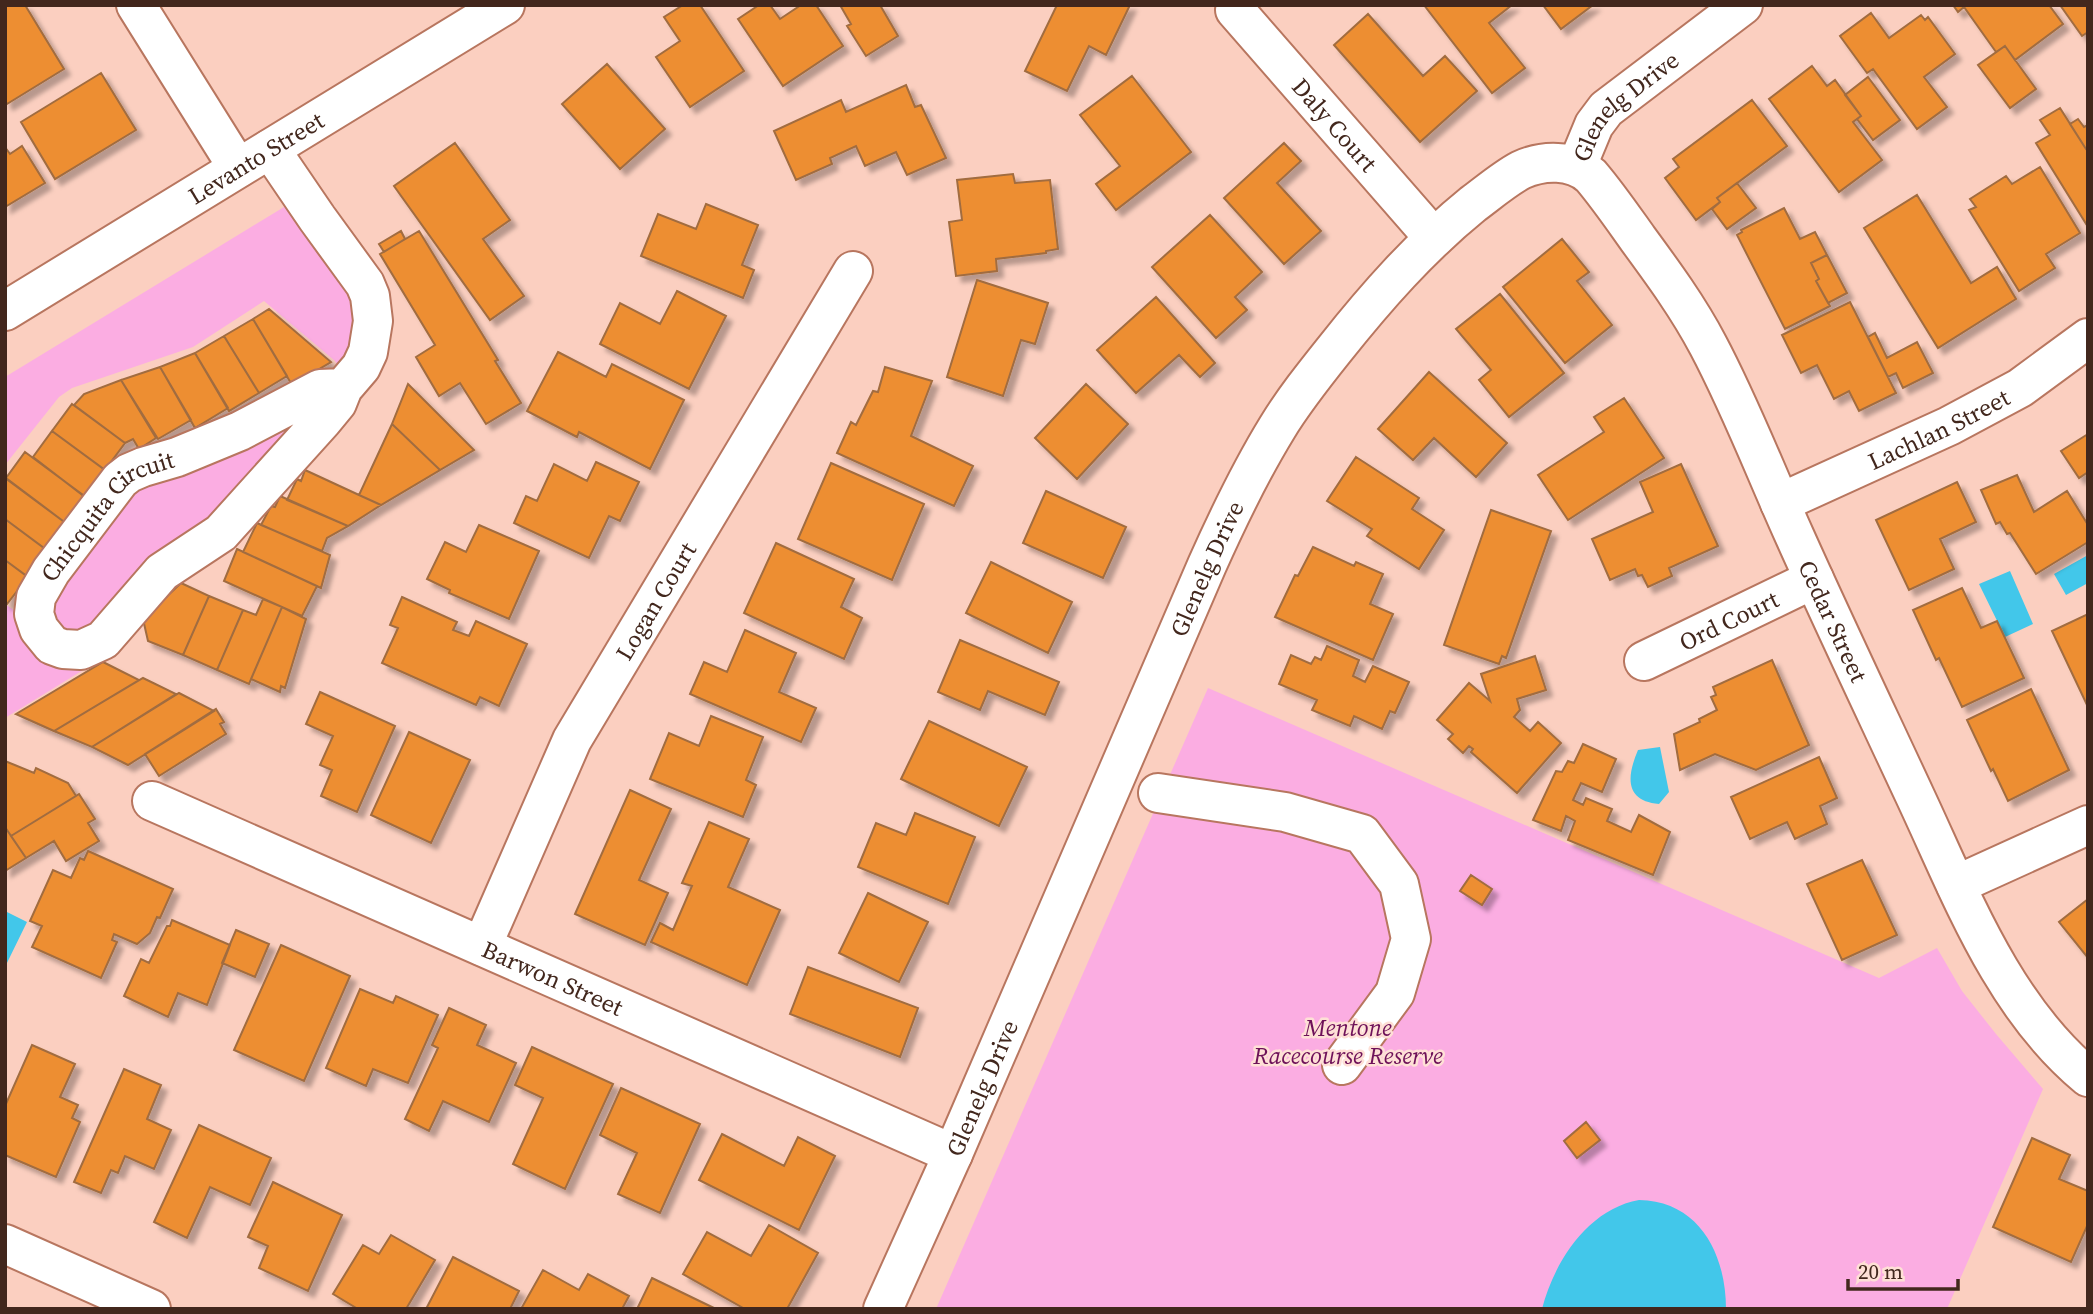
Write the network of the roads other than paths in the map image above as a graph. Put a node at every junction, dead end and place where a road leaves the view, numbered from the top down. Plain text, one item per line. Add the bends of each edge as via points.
1 (136, 5) edge
2 (505, 5) edge
3 (1744, 5) edge
4 (1235, 10) dead end
5 (270, 149) junction
6 (1577, 166) junction
7 (238, 169) junction
8 (1434, 238) junction
9 (853, 271) dead end
10 (5, 310) edge
11 (2088, 338) edge
12 (343, 388) junction
13 (1780, 503) junction
14 (1814, 579) junction
15 (1644, 661) dead end
16 (1158, 793) dead end
17 (152, 801) dead end
18 (2088, 825) edge
19 (1956, 885) junction
20 (482, 946) junction
21 (1342, 1065) dead end
22 (2088, 1077) edge
23 (953, 1154) junction
24 (5, 1244) edge
25 (151, 1309) edge
26 (883, 1309) edge

1 - 7 street
2 - 5 street, Levanto Street
3 - 6 street, Glenelg Drive via 1606,109
4 - 8 street, Daly Court
5 - 7 street, Levanto Street
5 - 12 street, Chicquita Circuit via 370,296 373,321 368,352
6 - 8 street, Glenelg Drive via 1553,163 1519,171
6 - 13 street, Cedar Street via 1598,184 1699,329
7 - 10 street, Levanto Street
8 - 23 street, Glenelg Drive via 1370,304 1318,370 1253,471 1207,565
9 - 20 street, Logan Court via 572,740
11 - 13 street, Lachlan Street via 2020,388 1949,426
12 - 12 street, Chicquita Circuit via 323,420 220,533 162,572 103,640 71,650 45,638 34,614 36,597 120,480 240,430 320,389
13 - 14 street, Cedar Street
14 - 15 street, Ord Court
14 - 19 street, Cedar Street
16 - 21 street via 1286,812 1362,834 1399,884 1411,939 1395,993
17 - 20 street, Barwon Street
18 - 19 street
19 - 22 street, Cedar Street via 1988,948 2034,1021
20 - 23 street, Barwon Street
23 - 26 street, Glenelg Drive
24 - 25 street

